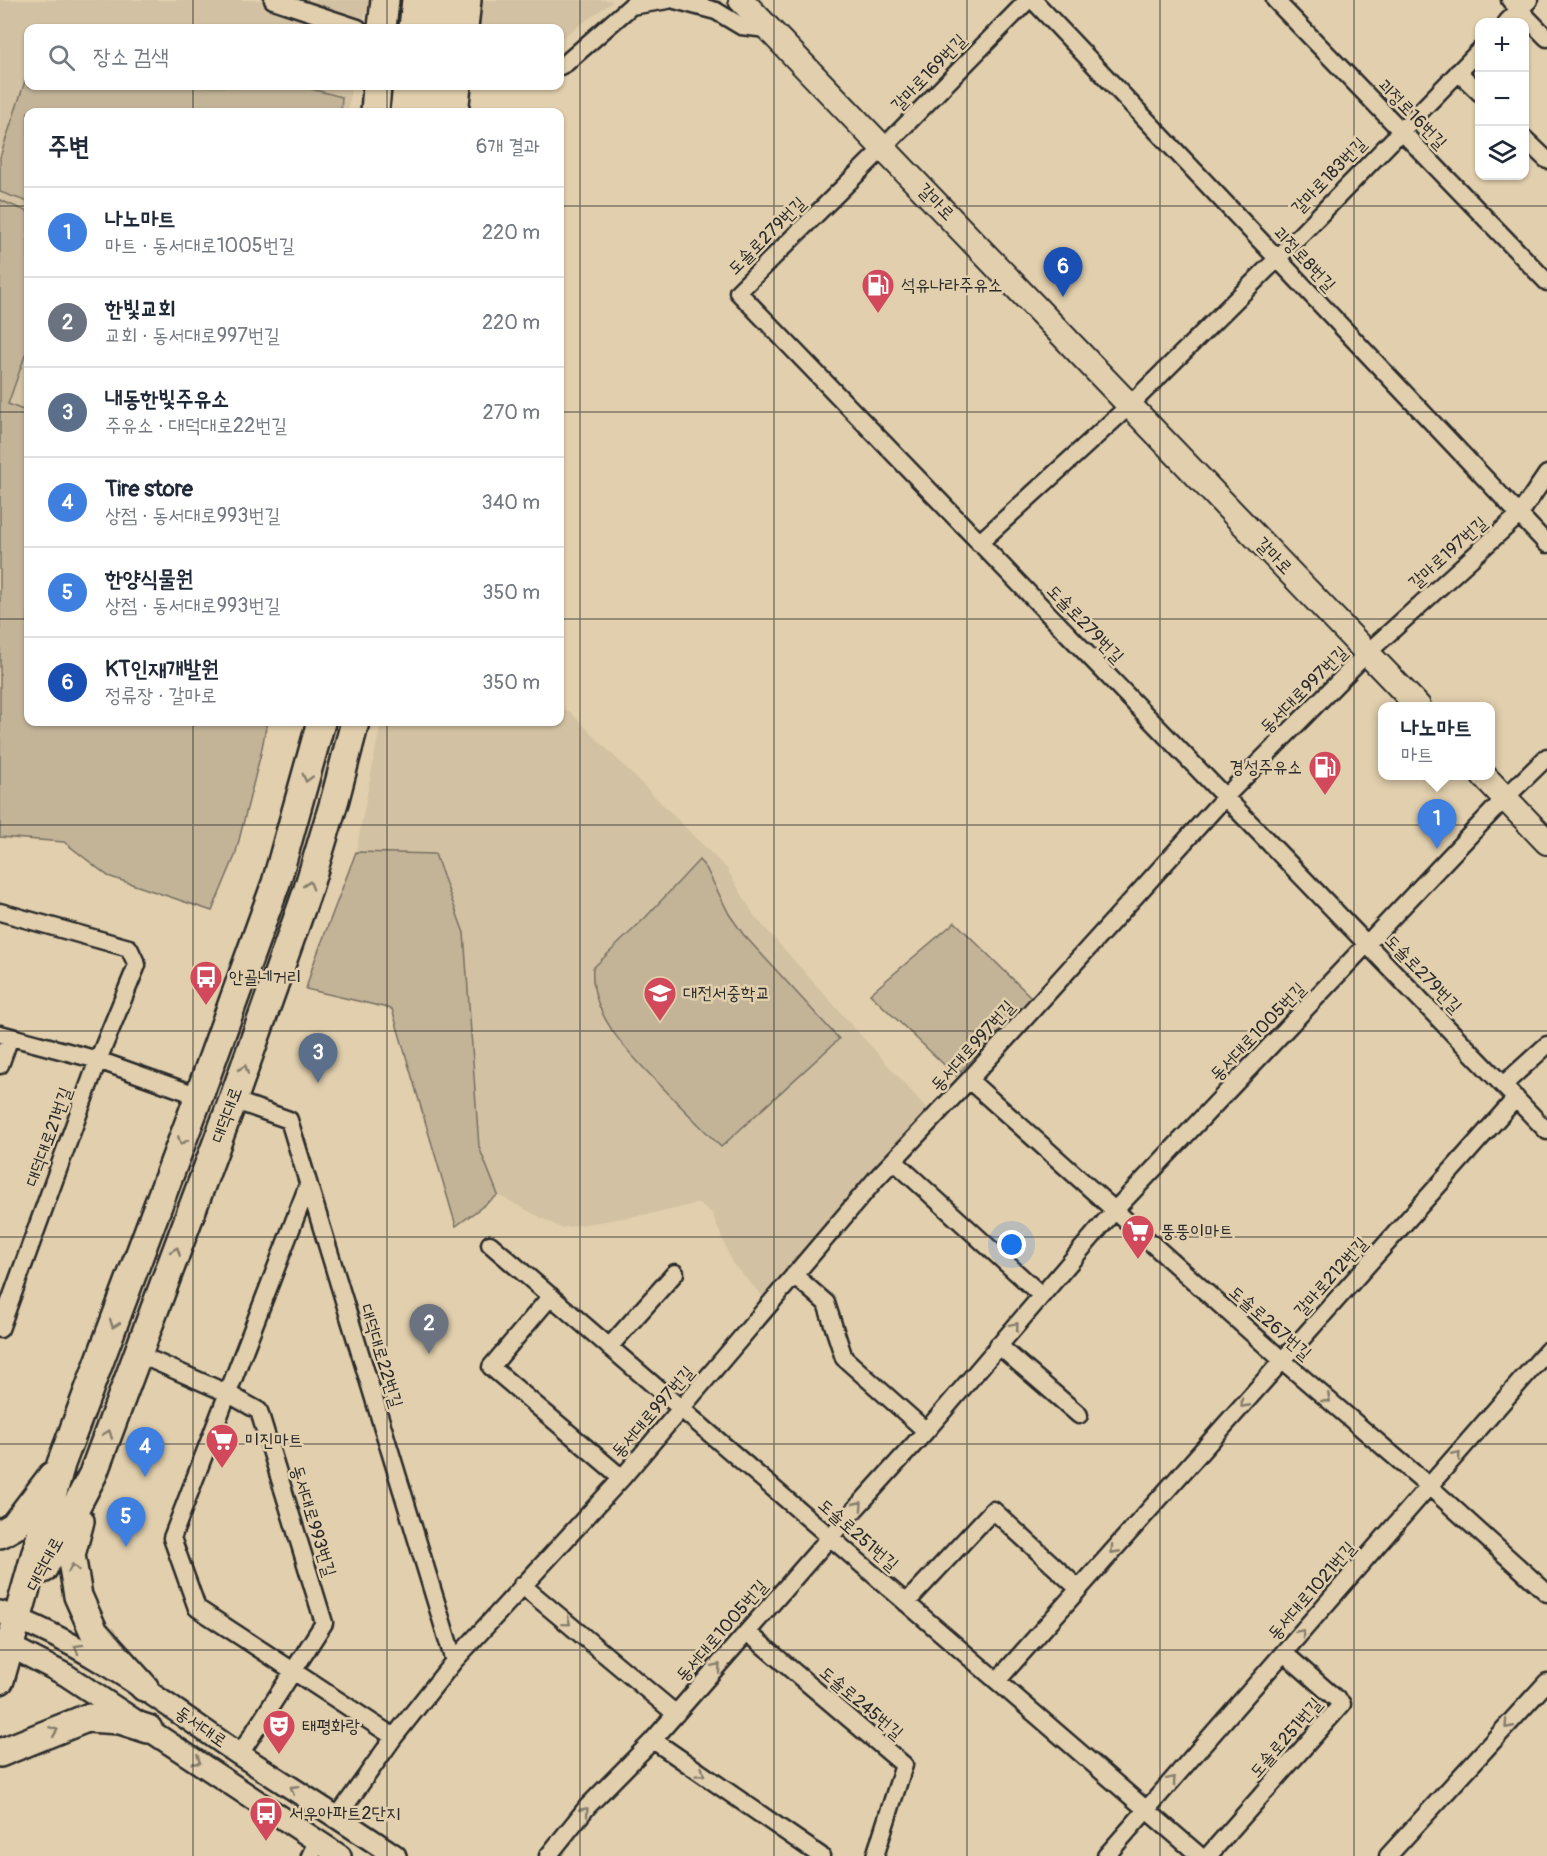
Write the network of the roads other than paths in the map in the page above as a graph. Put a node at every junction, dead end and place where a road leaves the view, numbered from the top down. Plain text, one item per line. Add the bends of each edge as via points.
1 (273, 0) edge
2 (385, 0) edge
3 (416, 0) edge
4 (440, 0) edge
5 (467, 0) edge
6 (668, 0) edge
7 (675, 0) edge
8 (741, 0) edge
9 (1028, 0) edge
10 (1033, 0) edge
11 (1275, 0) edge
12 (635, 3) edge
13 (1519, 3) edge
14 (1510, 18) edge
15 (346, 24) edge
16 (382, 24) edge
17 (413, 24) edge
18 (437, 24) edge
19 (464, 24) edge
20 (767, 29) junction
21 (1547, 38) edge
22 (1475, 54) edge
23 (564, 64) edge
24 (1458, 72) junction
25 (1475, 89) edge
26 (377, 90) edge
27 (407, 90) edge
28 (431, 90) edge
29 (457, 90) edge
30 (375, 108) edge
31 (404, 108) edge
32 (429, 108) edge
33 (454, 108) edge
34 (1401, 130) junction
35 (1529, 143) edge
36 (884, 147) junction
37 (1547, 160) edge
38 (1277, 259) junction
39 (1547, 282) edge
40 (1130, 405) junction
41 (1547, 474) edge
42 (1519, 515) junction
43 (980, 543) junction
44 (1547, 544) edge
45 (1367, 654) junction
46 (1414, 702) edge
47 (320, 726) edge
48 (354, 726) edge
49 (1547, 757) edge
50 (1488, 780) edge
51 (1225, 797) junction
52 (1505, 798) junction
53 (1547, 842) edge
54 (0, 912) edge
55 (1367, 944) junction
56 (5, 1035) edge
57 (1547, 1045) edge
58 (98, 1060) junction
59 (0, 1065) edge
60 (969, 1080) junction
61 (1503, 1085) junction
62 (199, 1096) junction
63 (1516, 1098) junction
64 (233, 1100) junction
65 (1547, 1131) edge
66 (894, 1161) junction
67 (308, 1185) junction
68 (1114, 1211) junction
69 (490, 1244) dead end
70 (675, 1273) dead end
71 (794, 1275) junction
72 (1041, 1295) junction
73 (551, 1296) junction
74 (0, 1329) edge
75 (998, 1345) junction
76 (609, 1347) junction
77 (1547, 1352) edge
78 (138, 1354) junction
79 (1282, 1360) junction
80 (227, 1394) junction
81 (682, 1409) junction
82 (1079, 1415) dead end
83 (926, 1431) junction
84 (61, 1464) junction
85 (93, 1474) junction
86 (622, 1478) junction
87 (1429, 1486) junction
88 (0, 1534) edge
89 (830, 1537) junction
90 (522, 1585) junction
91 (1079, 1589) junction
92 (1547, 1593) edge
93 (906, 1603) junction
94 (8, 1615) edge
95 (747, 1632) junction
96 (4, 1643) edge
97 (1284, 1653) junction
98 (454, 1661) junction
99 (294, 1671) junction
100 (0, 1680) edge
101 (997, 1681) junction
102 (1547, 1682) edge
103 (144, 1687) junction
104 (676, 1714) junction
105 (148, 1729) junction
106 (393, 1737) junction
107 (653, 1740) junction
108 (0, 1753) edge
109 (240, 1754) junction
110 (1147, 1810) junction
111 (338, 1816) junction
112 (314, 1848) edge
113 (340, 1856) edge
114 (395, 1856) edge
115 (548, 1856) edge
116 (821, 1856) edge
117 (875, 1856) edge
118 (1106, 1856) edge
119 (1200, 1856) edge
120 (1208, 1856) edge
121 (1388, 1856) edge

1 - 15 street
2 - 16 main road
3 - 17 main road
4 - 18 main road
5 - 19 main road
6 - 12 street
7 - 20 street via 716,11 741,26
8 - 20 main road, 갈마로
9 - 36 street, 갈마로169번길
10 - 38 street, 괴정로8번길
11 - 34 street, 괴정로16번길
12 - 23 street
13 - 14 street
13 - 21 street
20 - 36 main road, 갈마로
22 - 24 street, 갈마로183번길
24 - 25 street
24 - 34 street, 갈마로183번길
26 - 30 main road
27 - 31 main road
28 - 32 main road
29 - 33 main road
34 - 38 street, 갈마로183번길
34 - 39 street, 괴정로16번길
35 - 37 street
36 - 40 main road, 갈마로
36 - 43 street, 도솔로279번길 via 738,292
38 - 40 street, 갈마로183번길
38 - 42 street, 괴정로8번길
40 - 43 street
40 - 45 main road, 갈마로
41 - 42 street, 갈마로197번길
42 - 44 street, 괴정로8번길
42 - 45 street, 갈마로197번길
43 - 51 street, 도솔로279번길
45 - 46 main road, 갈마로
45 - 51 street, 동서대로997번길
47 -> 62 main road, 대덕대로 via 276,883
64 -> 48 main road, 대덕대로 via 307,892
49 - 52 street, 동서대로1005번길
50 - 52 main road
51 - 55 street, 도솔로279번길
51 - 60 street, 동서대로997번길
52 - 53 main road
52 - 55 street, 동서대로1005번길
54 - 58 street, 대덕대로21번길 via 129,948 136,964
55 - 61 street, 도솔로279번길
55 - 68 street, 동서대로1005번길
56 - 58 street
56 - 59 street
57 - 61 street
58 - 62 street
58 - 74 street, 대덕대로21번길
60 - 66 street, 동서대로997번길
60 - 68 street, 도솔로267번길
61 - 63 street, 도솔로279번길
62 -> 84 main road, 대덕대로
63 - 65 street, 도솔로279번길
63 - 79 street, 갈마로212번길
64 - 67 street, 대덕대로22번길 via 289,1120
78 -> 64 main road, 대덕대로
66 - 71 street, 동서대로997번길
66 - 72 street
67 - 80 street
67 - 98 street, 대덕대로22번길
68 - 72 street, 동서대로1005번길
68 - 79 street, 도솔로267번길
69 - 73 street, 도솔로251번길
70 - 76 street
71 - 81 street, 동서대로997번길
71 - 83 street via 826,1303 844,1358
75 -> 72 street, 동서대로1005번길
73 - 76 street, 도솔로251번길
73 - 86 street, 동서대로997번길 via 490,1367
75 - 82 street
75 - 83 street, 동서대로1005번길
76 - 81 street, 도솔로251번길
87 -> 77 street, 동서대로1021번길
78 - 80 street, 동서대로993번길
85 -> 78 main road, 대덕대로
79 -> 87 street, 도솔로267번길
79 -> 91 street, 갈마로212번길
80 - 99 street, 동서대로993번길 via 259,1411 324,1623
80 - 99 street via 172,1538 197,1608
81 - 86 street, 동서대로997번길
81 - 89 street, 도솔로251번길
89 -> 83 street, 동서대로1005번길
84 - 88 main road via 14,1526
84 - 94 main road, 대덕대로
85 - 94 main road, 대덕대로
103 -> 85 main road via 94,1632 78,1596 71,1555
86 - 90 street, 동서대로997번길
87 - 92 street, 도솔로267번길
97 -> 87 street, 동서대로1021번길
89 - 93 street, 도솔로251번길
89 - 95 street, 동서대로1005번길
90 - 98 street, 동서대로997번길
90 -> 104 street
91 - 93 street via 993,1510
91 - 101 street, 갈마로212번길
93 - 101 street, 도솔로251번길
94 - 96 main road
103 -> 94 street, 동서대로 via 76,1646
104 -> 95 street, 동서대로1005번길
95 - 117 street, 도솔로245번길 via 904,1765
96 - 100 main road
96 - 105 street, 동서대로 via 66,1676
110 -> 97 street, 동서대로1021번길
97 - 120 street, 도솔로251번길 via 1342,1704
98 - 106 street, 동서대로997번길
99 - 106 street
99 - 109 street, 동서대로993번길
101 - 110 street, 도솔로251번길
102 -> 121 street
103 - 109 street, 동서대로
104 - 107 street, 동서대로1005번길
108 -> 105 main road via 87,1718 120,1720
105 -> 112 street, 동서대로
106 - 111 street, 동서대로997번길
115 -> 107 street, 동서대로1005번길 via 588,1806
107 -> 116 street
111 -> 109 street, 동서대로
110 - 118 street, 동서대로1021번길
110 - 119 street, 도솔로251번길
111 - 114 street, 동서대로
112 - 113 street, 동서대로

